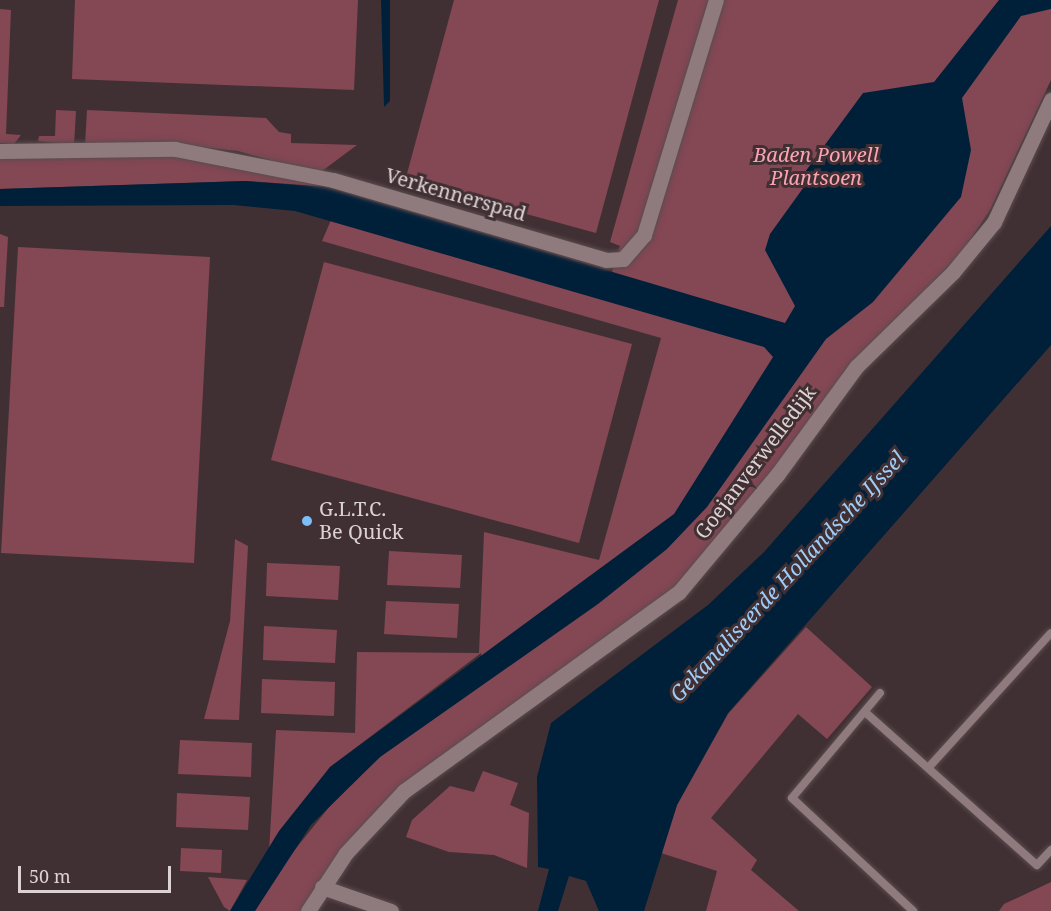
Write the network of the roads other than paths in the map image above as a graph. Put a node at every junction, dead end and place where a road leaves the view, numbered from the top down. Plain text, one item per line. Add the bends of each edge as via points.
1 (716, 0) edge
2 (1051, 100) edge
3 (0, 151) edge
4 (1051, 633) edge
5 (880, 693) dead end
6 (865, 711) junction
7 (929, 767) junction
8 (1051, 850) edge
9 (322, 887) junction
10 (308, 911) edge
11 (391, 911) edge
12 (913, 911) edge

1 - 3 street, Verkennerspad via 644,235 624,259 606,260 333,180 175,148
2 - 9 street, Goejanverwelledijk via 994,222 953,272 856,367 777,475 679,592 404,791 373,820
4 - 7 lane
5 - 6 lane
6 - 7 lane
6 - 12 lane via 792,798
7 - 8 lane via 1037,865
9 - 10 street, Goejanverwelledijk
9 - 11 street

